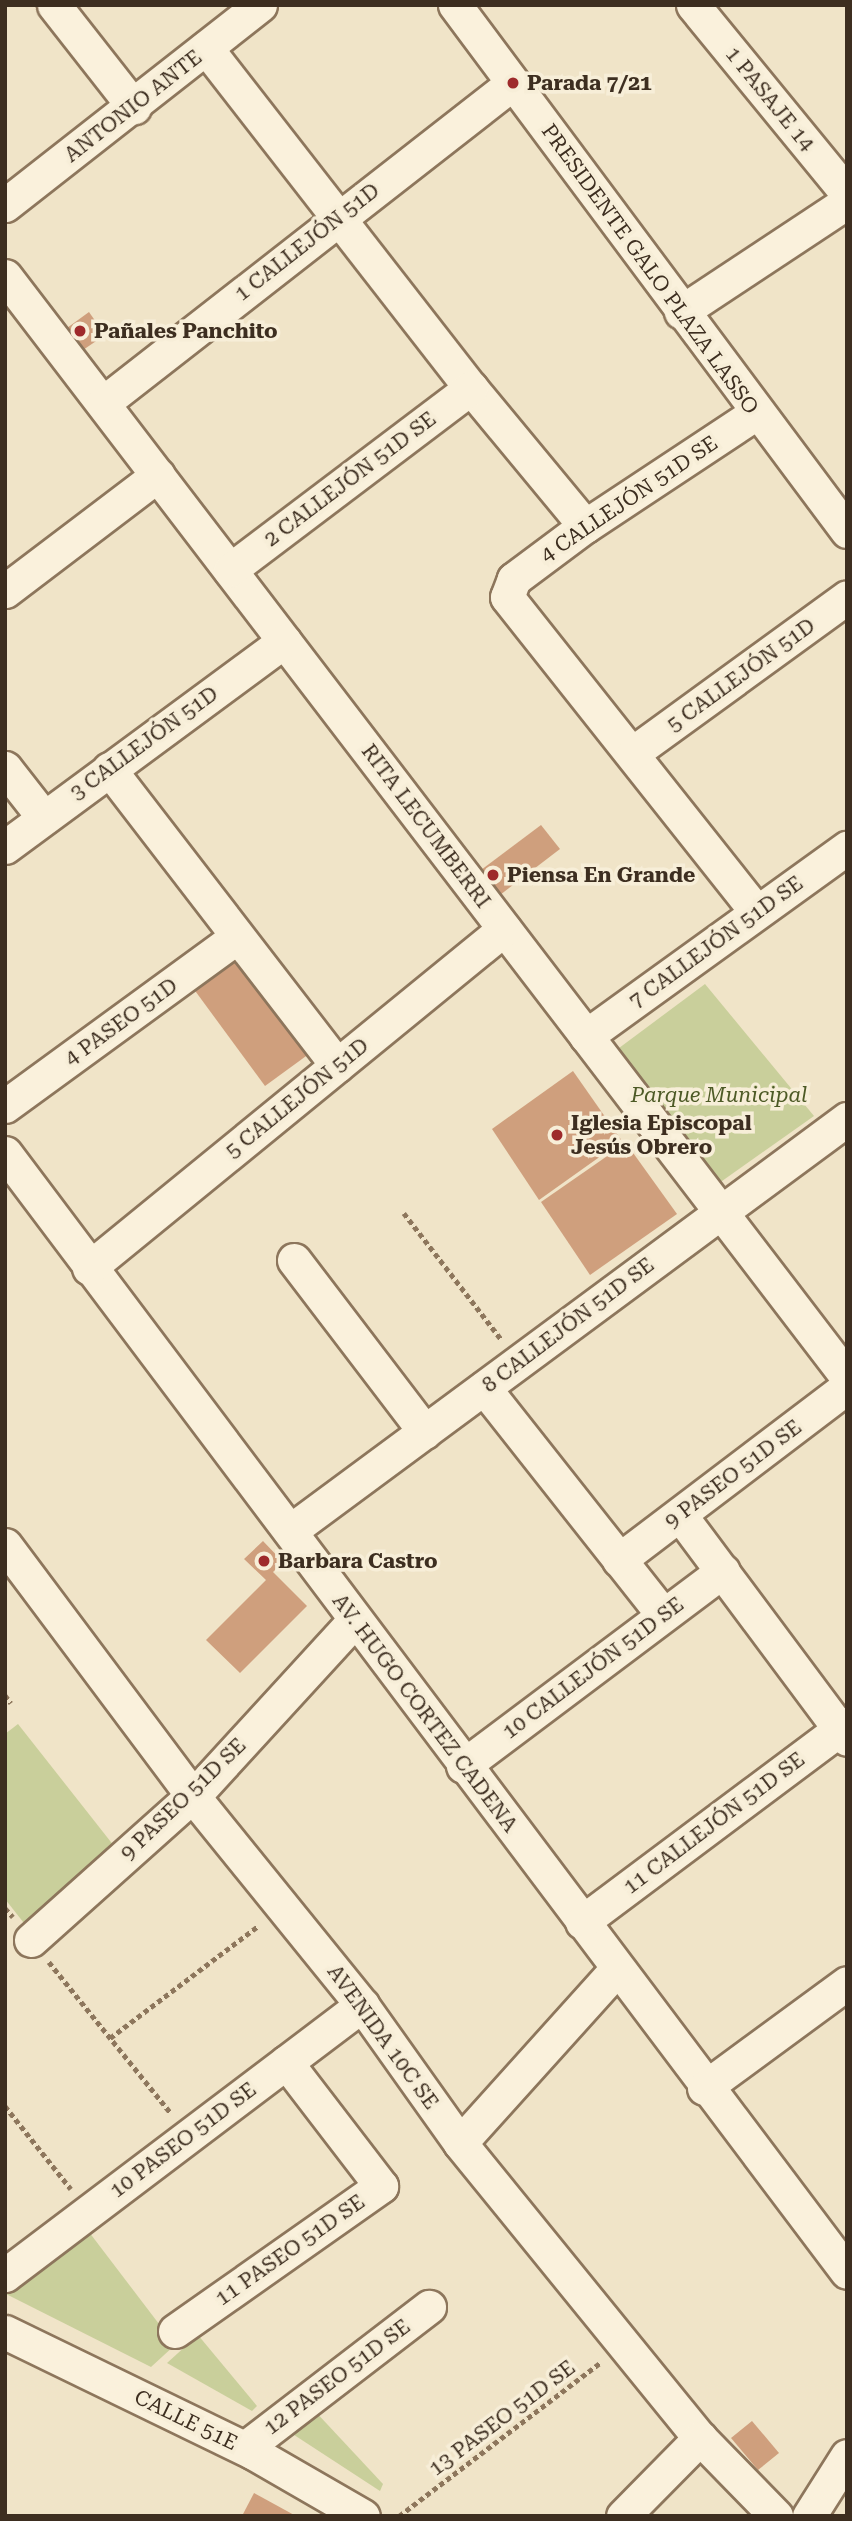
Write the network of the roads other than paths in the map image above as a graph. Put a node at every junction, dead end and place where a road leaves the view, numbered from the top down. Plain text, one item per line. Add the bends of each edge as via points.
1 (54, 5) edge
2 (260, 5) edge
3 (455, 5) edge
4 (693, 5) edge
5 (205, 48) junction
6 (513, 83) junction
7 (134, 107) junction
8 (847, 193) edge
9 (847, 202) edge
10 (5, 205) edge
11 (337, 219) junction
12 (5, 276) edge
13 (681, 312) junction
14 (471, 388) junction
15 (103, 403) junction
16 (756, 413) junction
17 (158, 475) junction
18 (585, 526) junction
19 (847, 531) edge
20 (230, 570) junction
21 (5, 591) edge
22 (847, 597) edge
23 (284, 641) junction
24 (635, 752) junction
25 (5, 768) edge
26 (109, 769) junction
27 (44, 818) junction
28 (5, 847) edge
29 (847, 848) edge
30 (757, 912) junction
31 (505, 929) junction
32 (237, 937) junction
33 (586, 1036) junction
34 (337, 1065) junction
35 (5, 1107) edge
36 (847, 1119) edge
37 (5, 1153) edge
38 (721, 1212) junction
39 (294, 1260) dead end
40 (89, 1268) junction
41 (847, 1377) edge
42 (847, 1387) edge
43 (484, 1388) junction
44 (425, 1432) junction
45 (680, 1515) junction
46 (289, 1531) junction
47 (5, 1545) edge
48 (620, 1560) junction
49 (723, 1571) junction
50 (663, 1615) junction
51 (355, 1620) junction
52 (844, 1731) edge
53 (463, 1766) junction
54 (192, 1794) junction
55 (582, 1922) junction
56 (31, 1940) road end
57 (616, 1970) junction
58 (847, 1983) edge
59 (362, 2005) junction
60 (286, 2062) junction
61 (704, 2088) junction
62 (460, 2143) junction
63 (847, 2272) edge
64 (5, 2275) edge
65 (429, 2307) dead end
66 (174, 2331) dead end
67 (5, 2332) edge
68 (700, 2438) junction
69 (245, 2448) junction
70 (847, 2456) edge
71 (363, 2516) edge
72 (623, 2516) edge
73 (776, 2516) edge
74 (809, 2516) edge

1 - 7 street
2 - 5 street, ANTONIO ANTE
3 - 6 street, PRESIDENTE GALO PLAZA LASSO
4 - 8 street, 1 PASAJE 14
5 - 7 street, ANTONIO ANTE
5 - 11 street
6 - 11 street, 1 CALLEJÓN 51D
6 - 13 street, PRESIDENTE GALO PLAZA LASSO
7 - 10 street, ANTONIO ANTE
9 - 13 street
11 - 14 street
11 - 15 street, 1 CALLEJÓN 51D
12 - 15 street, RITA LECUMBERRI
13 - 16 street, PRESIDENTE GALO PLAZA LASSO
14 - 18 street
14 - 20 street, 2 CALLEJÓN 51D SE
15 - 17 street, RITA LECUMBERRI
16 - 18 street, 4 CALLEJÓN 51D SE
16 - 19 street, PRESIDENTE GALO PLAZA LASSO
17 - 20 street, RITA LECUMBERRI
17 - 21 street
18 - 24 street, 4 CALLEJÓN 51D SE via 514,579 508,604
20 - 23 street, RITA LECUMBERRI
22 - 24 street, 5 CALLEJÓN 51D
23 - 26 street, 3 CALLEJÓN 51D
23 - 31 street, RITA LECUMBERRI
24 - 30 street
25 - 27 street
26 - 27 street, 3 CALLEJÓN 51D
26 - 32 street
27 - 28 street, 3 CALLEJÓN 51D
29 - 30 street, 7 CALLEJÓN 51D SE
30 - 33 street, 7 CALLEJÓN 51D SE
31 - 33 street, RITA LECUMBERRI
31 - 34 street, 5 CALLEJÓN 51D
32 - 34 street
32 - 35 street, 4 PASEO 51D
33 - 38 street, RITA LECUMBERRI
34 - 40 street, 5 CALLEJÓN 51D
36 - 38 street, 8 CALLEJÓN 51D SE
37 - 40 street, AV. HUGO CORTEZ CADENA
38 - 41 street, RITA LECUMBERRI
38 - 43 street, 8 CALLEJÓN 51D SE
39 - 44 street
40 - 46 street, AV. HUGO CORTEZ CADENA
42 - 45 street, 9 PASEO 51D SE
43 - 44 street, 8 CALLEJÓN 51D SE
43 - 48 street
44 - 46 street, 8 CALLEJÓN 51D SE
45 - 48 street, 9 PASEO 51D SE
45 - 49 street
46 - 51 street, AV. HUGO CORTEZ CADENA
47 - 54 street, AVENIDA 10C SE
48 - 50 street
49 - 50 street, 10 CALLEJÓN 51D SE
49 - 52 street
50 - 53 street, 10 CALLEJÓN 51D SE
51 - 53 street, AV. HUGO CORTEZ CADENA
51 - 54 street, 9 PASEO 51D SE
52 - 55 street, 11 CALLEJÓN 51D SE
53 - 55 street, AV. HUGO CORTEZ CADENA
54 - 56 street, 9 PASEO 51D SE
54 - 59 street, AVENIDA 10C SE
55 - 57 street, AV. HUGO CORTEZ CADENA
57 - 61 street, AV. HUGO CORTEZ CADENA
57 - 62 street
58 - 61 street
59 - 60 street, 10 PASEO 51D SE
59 - 62 street, AVENIDA 10C SE
60 - 64 street, 10 PASEO 51D SE
60 - 66 street, 11 PASEO 51D SE via 381,2186
61 - 63 street, AV. HUGO CORTEZ CADENA
62 - 68 street, AVENIDA 10C SE
65 - 69 street, 12 PASEO 51D SE
67 - 69 street, CALLE 51E
68 - 72 street
68 - 73 street, AVENIDA 10C SE
69 - 71 street, CALLE 51E
70 - 74 street

